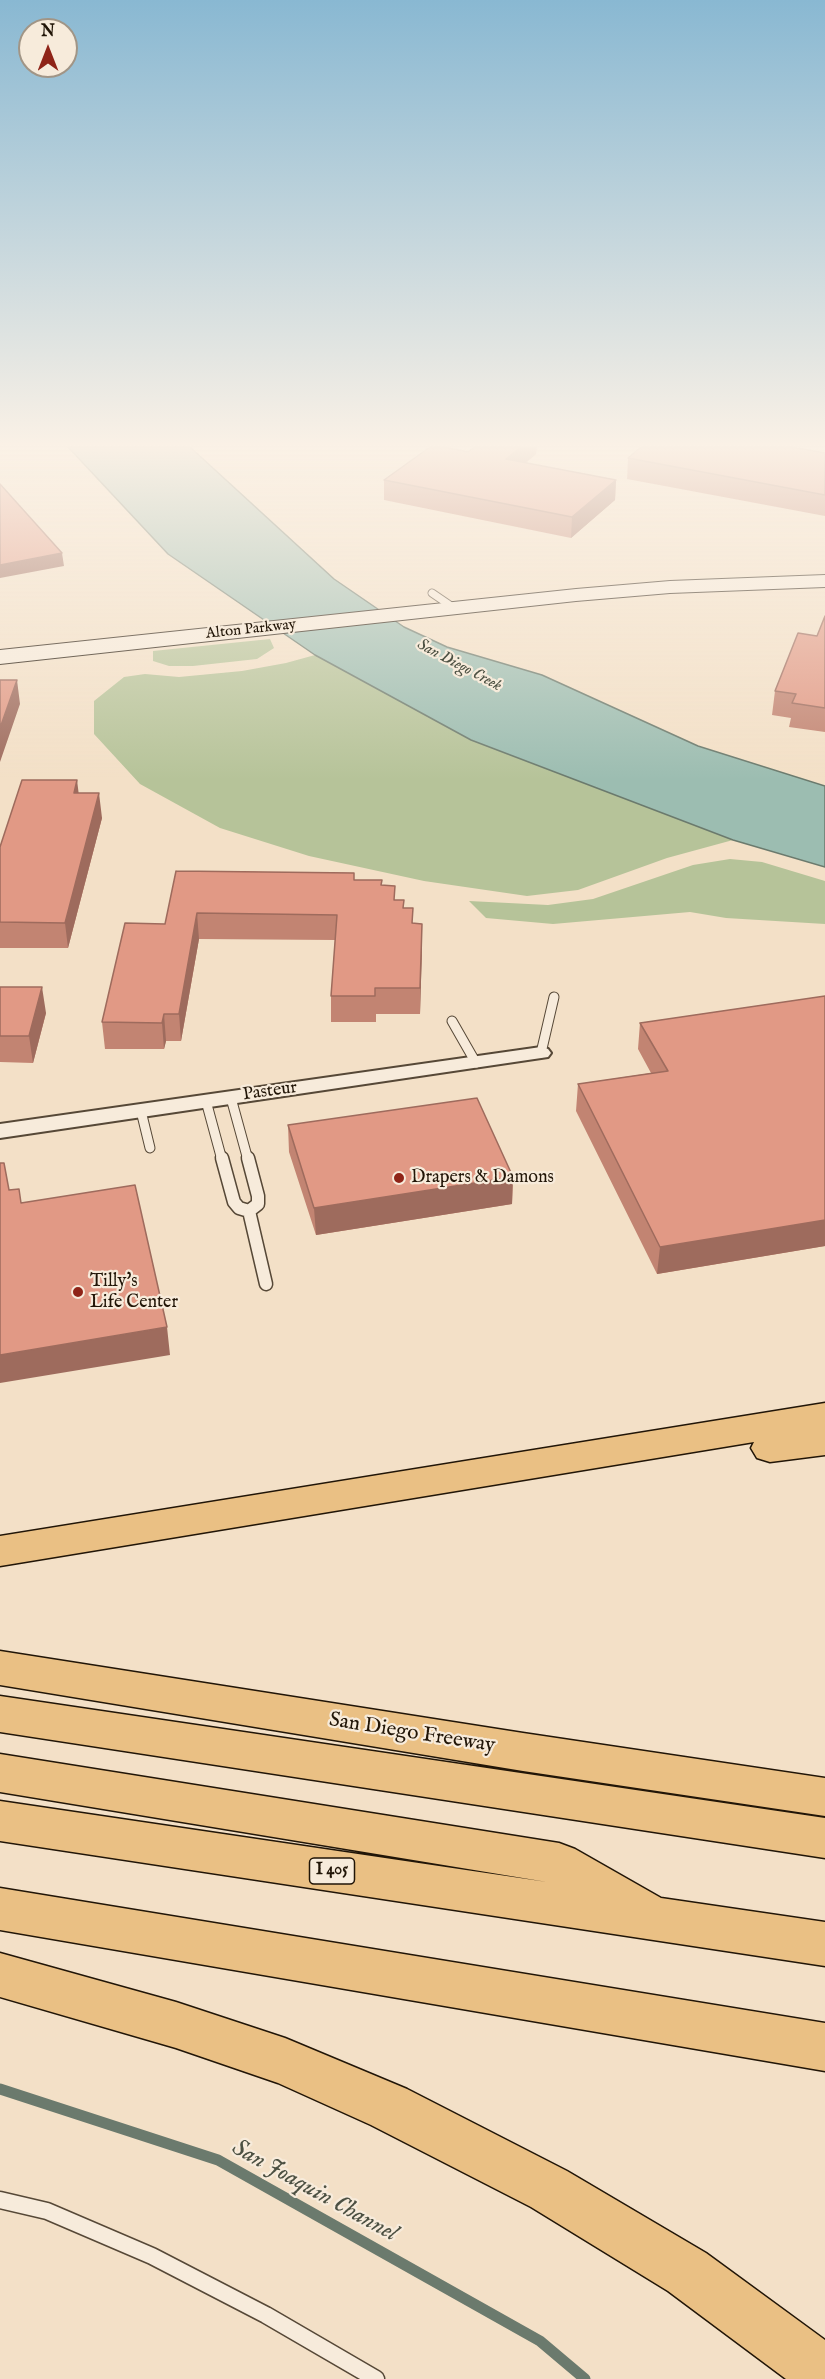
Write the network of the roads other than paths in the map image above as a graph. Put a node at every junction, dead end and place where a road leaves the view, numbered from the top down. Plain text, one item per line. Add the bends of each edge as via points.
1 (825, 565) edge
2 (825, 581) edge
3 (432, 593) junction
4 (454, 608) junction
5 (0, 639) edge
6 (0, 657) edge
7 (554, 997) dead end
8 (452, 1021) dead end
9 (541, 1053) joint
10 (476, 1063) junction
11 (231, 1098) junction
12 (206, 1101) junction
13 (141, 1111) junction
14 (0, 1131) edge
15 (150, 1148) dead end
16 (249, 1211) junction
17 (266, 1284) dead end
18 (825, 1417) edge
19 (825, 1441) edge
20 (0, 1552) edge
21 (0, 1668) edge
22 (0, 1714) edge
23 (0, 1773) edge
24 (825, 1797) edge
25 (0, 1821) edge
26 (825, 1838) edge
27 (0, 1909) edge
28 (663, 1921) junction
29 (825, 1944) edge
30 (0, 1975) edge
31 (825, 2047) edge
32 (0, 2200) edge
33 (825, 2374) edge
34 (376, 2379) edge

1 - 3 main road, Alton Parkway via 674,570
2 - 4 main road, Alton Parkway via 650,589
3 - 4 lane
3 - 5 main road, Alton Parkway
4 - 6 main road, Alton Parkway
7 - 9 lane
8 - 10 lane
9 - 10 street, Pasteur
10 - 11 street, Pasteur
11 - 12 street, Pasteur
11 - 16 lane via 258,1196 258,1204
12 - 13 street, Pasteur
12 - 16 lane via 234,1202
13 - 14 street, Pasteur
13 - 15 lane
16 - 17 lane
18 - 20 highway
19 - 20 highway
21 - 24 highway, San Diego Freeway
22 - 26 highway
23 - 28 highway via 559,1863
25 - 28 highway, I 405
27 - 31 highway
28 - 29 highway, I 405
30 - 33 highway via 82,1996 285,2062 389,2107 549,2189 687,2272
32 - 34 lane via 47,2211 152,2256 266,2315

